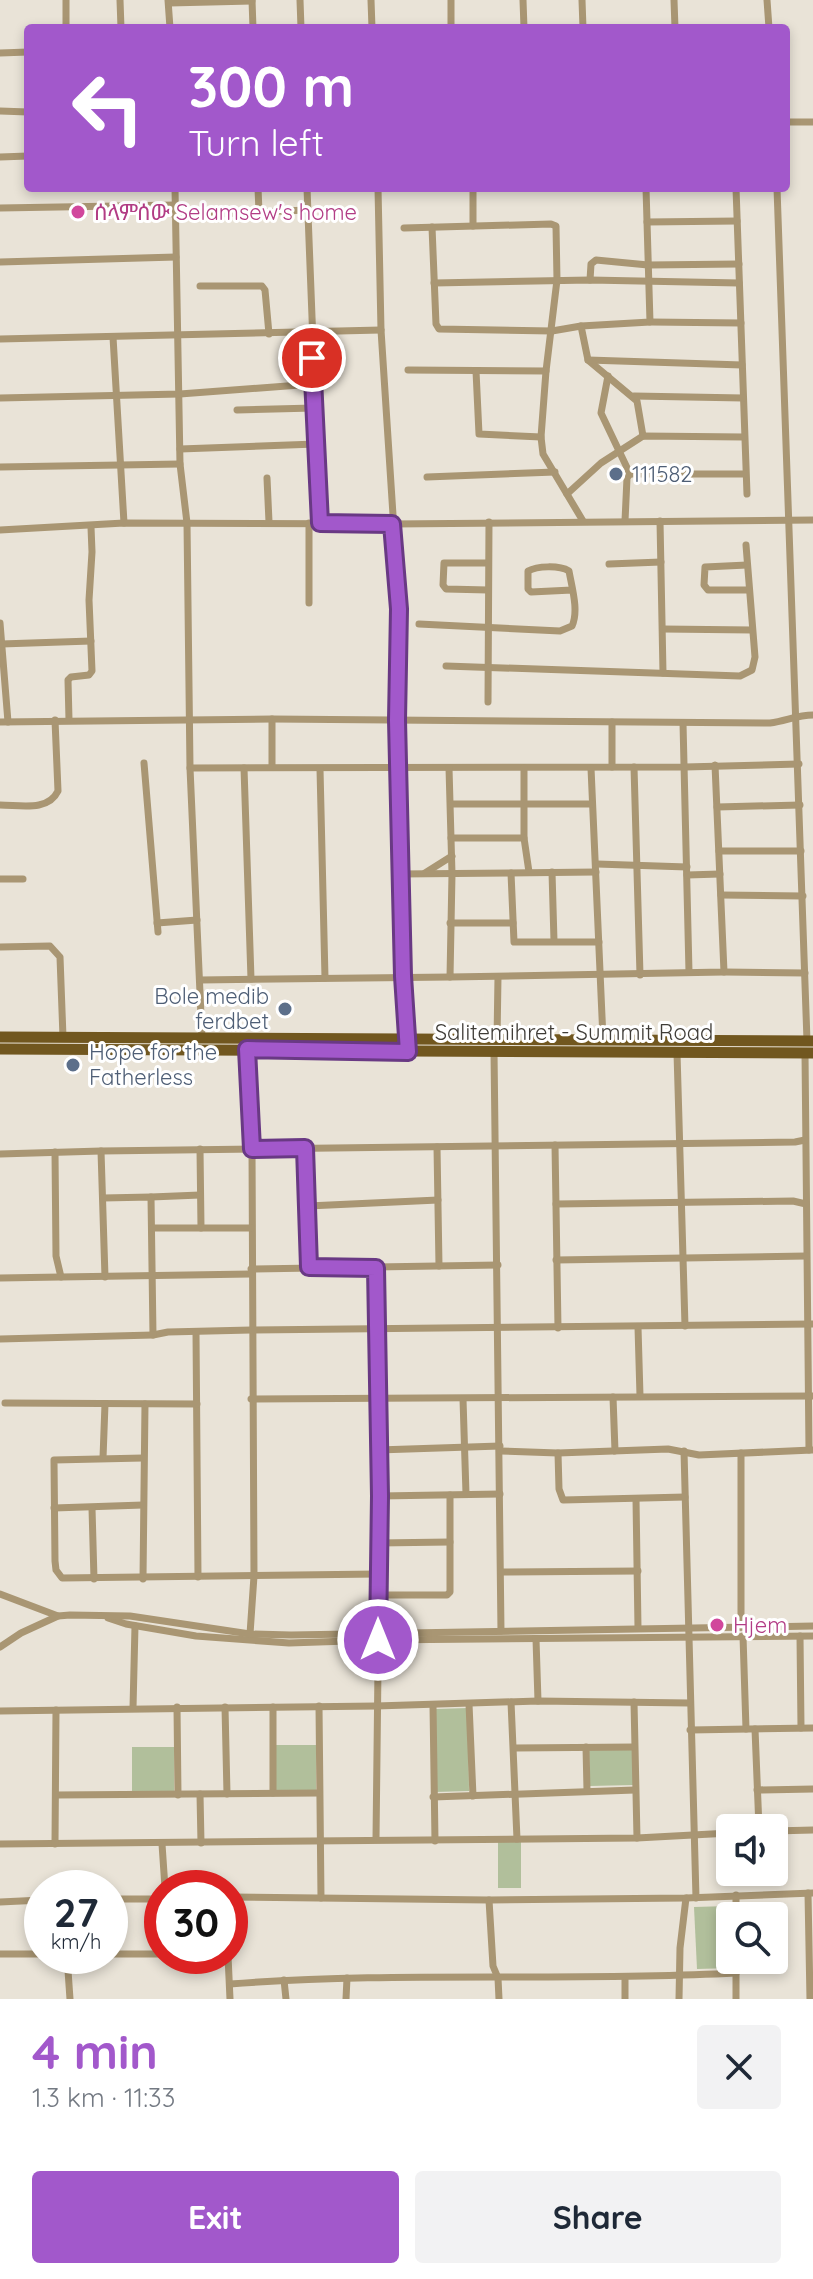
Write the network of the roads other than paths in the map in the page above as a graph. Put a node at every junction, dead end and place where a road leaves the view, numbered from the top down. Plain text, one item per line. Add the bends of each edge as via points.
1 (66, 0) edge
2 (120, 0) edge
3 (300, 0) edge
4 (371, 0) edge
5 (451, 0) edge
6 (523, 0) edge
7 (582, 0) edge
8 (674, 0) edge
9 (767, 0) edge
10 (168, 1) edge
11 (252, 1) edge
12 (66, 24) edge
13 (121, 24) edge
14 (170, 24) edge
15 (253, 24) edge
16 (301, 24) edge
17 (372, 24) edge
18 (451, 24) edge
19 (524, 24) edge
20 (583, 24) edge
21 (675, 24) edge
22 (769, 24) edge
23 (24, 52) edge
24 (0, 53) edge
25 (0, 111) edge
26 (24, 112) edge
27 (790, 122) edge
28 (813, 122) edge
29 (24, 156) edge
30 (0, 157) edge
31 (175, 192) edge
32 (258, 192) edge
33 (307, 192) edge
34 (378, 192) edge
35 (473, 192) edge
36 (646, 192) edge
37 (736, 192) edge
38 (777, 192) edge
39 (175, 205) junction
40 (0, 208) edge
41 (307, 210) junction
42 (259, 212) junction
43 (175, 216) junction
44 (737, 221) junction
45 (647, 222) junction
46 (473, 226) junction
47 (432, 227) junction
48 (404, 228) dead end
49 (176, 257) junction
50 (0, 262) edge
51 (739, 264) junction
52 (648, 265) junction
53 (557, 280) junction
54 (590, 280) junction
55 (434, 283) junction
56 (648, 283) junction
57 (739, 283) junction
58 (200, 286) dead end
59 (650, 322) junction
60 (741, 323) junction
61 (581, 326) junction
62 (381, 330) junction
63 (552, 331) junction
64 (311, 333) junction
65 (269, 334) junction
66 (178, 336) junction
67 (113, 337) junction
68 (0, 339) edge
69 (588, 360) junction
70 (742, 365) junction
71 (408, 370) dead end
72 (476, 371) junction
73 (546, 371) junction
74 (608, 376) junction
75 (313, 384) junction
76 (180, 394) junction
77 (116, 395) junction
78 (634, 396) junction
79 (0, 398) edge
80 (743, 398) junction
81 (314, 408) junction
82 (237, 410) dead end
83 (643, 436) junction
84 (541, 437) junction
85 (744, 437) junction
86 (316, 444) junction
87 (180, 449) junction
88 (618, 451) junction
89 (180, 464) junction
90 (119, 465) junction
91 (0, 467) edge
92 (555, 472) junction
93 (630, 474) junction
94 (745, 474) junction
95 (427, 477) dead end
96 (267, 478) dead end
97 (567, 494) junction
98 (747, 494) dead end
99 (789, 520) junction
100 (813, 520) edge
101 (583, 521) junction
102 (625, 521) junction
103 (660, 521) junction
104 (269, 522) junction
105 (489, 522) junction
106 (124, 523) junction
107 (187, 523) junction
108 (309, 523) junction
109 (320, 523) junction
110 (392, 524) junction
111 (91, 527) junction
112 (0, 530) edge
113 (746, 545) dead end
114 (661, 562) junction
115 (488, 563) junction
116 (609, 564) dead end
117 (747, 565) junction
118 (488, 590) junction
119 (572, 590) junction
120 (749, 590) junction
121 (309, 603) dead end
122 (0, 623) edge
123 (419, 624) dead end
124 (490, 628) junction
125 (663, 629) junction
126 (752, 630) junction
127 (91, 641) junction
128 (1, 644) edge
129 (446, 666) dead end
130 (490, 669) junction
131 (663, 673) junction
132 (488, 702) dead end
133 (796, 715) junction
134 (813, 715) edge
135 (191, 719) junction
136 (272, 719) junction
137 (55, 720) junction
138 (69, 720) junction
139 (397, 720) junction
140 (4, 722) edge
141 (612, 722) junction
142 (683, 723) junction
143 (144, 763) dead end
144 (799, 764) junction
145 (715, 765) junction
146 (272, 767) junction
147 (398, 767) junction
148 (612, 767) junction
149 (634, 767) junction
150 (685, 767) junction
151 (190, 768) junction
152 (244, 768) junction
153 (449, 768) junction
154 (524, 768) junction
155 (591, 768) junction
156 (320, 769) junction
157 (524, 803) junction
158 (451, 804) junction
159 (592, 804) junction
160 (0, 805) edge
161 (800, 805) junction
162 (717, 807) junction
163 (451, 838) junction
164 (524, 838) junction
165 (801, 838) junction
166 (813, 839) edge
167 (719, 851) junction
168 (801, 851) junction
169 (452, 856) junction
170 (638, 865) junction
171 (597, 868) junction
172 (687, 871) junction
173 (529, 872) junction
174 (552, 872) junction
175 (511, 873) junction
176 (400, 874) junction
177 (423, 874) junction
178 (452, 874) junction
179 (720, 874) junction
180 (0, 879) edge
181 (23, 879) dead end
182 (721, 895) junction
183 (803, 896) junction
184 (197, 920) junction
185 (157, 923) junction
186 (450, 923) junction
187 (513, 923) junction
188 (158, 932) dead end
189 (554, 941) junction
190 (599, 942) junction
191 (0, 947) edge
192 (689, 972) junction
193 (724, 972) junction
194 (805, 973) junction
195 (602, 974) junction
196 (640, 975) junction
197 (403, 976) junction
198 (450, 977) junction
199 (498, 977) junction
200 (325, 978) junction
201 (251, 979) junction
202 (200, 980) junction
203 (0, 1037) edge
204 (63, 1037) junction
205 (202, 1038) junction
206 (603, 1039) junction
207 (408, 1046) junction
208 (496, 1046) junction
209 (810, 1047) edge
210 (0, 1049) edge
211 (247, 1049) junction
212 (677, 1053) junction
213 (805, 1140) junction
214 (679, 1143) junction
215 (555, 1145) junction
216 (495, 1146) junction
217 (437, 1147) junction
218 (305, 1148) junction
219 (200, 1149) junction
220 (252, 1149) junction
221 (101, 1151) junction
222 (55, 1152) junction
223 (0, 1154) edge
224 (200, 1195) junction
225 (151, 1197) junction
226 (103, 1198) junction
227 (438, 1200) junction
228 (556, 1204) junction
229 (682, 1204) junction
230 (806, 1204) junction
231 (308, 1206) junction
232 (153, 1228) junction
233 (201, 1228) junction
234 (251, 1228) junction
235 (806, 1256) junction
236 (683, 1257) junction
237 (556, 1260) junction
238 (498, 1265) junction
239 (439, 1266) junction
240 (309, 1267) junction
241 (376, 1268) junction
242 (251, 1271) junction
243 (152, 1276) junction
244 (61, 1277) junction
245 (105, 1277) junction
246 (0, 1278) edge
247 (809, 1324) edge
248 (685, 1326) junction
249 (638, 1327) junction
250 (558, 1328) junction
251 (498, 1329) junction
252 (251, 1330) junction
253 (377, 1330) junction
254 (196, 1332) junction
255 (153, 1335) junction
256 (0, 1339) edge
257 (640, 1396) junction
258 (810, 1396) edge
259 (613, 1397) junction
260 (498, 1398) junction
261 (251, 1399) junction
262 (378, 1399) junction
263 (463, 1399) junction
264 (5, 1403) dead end
265 (105, 1404) junction
266 (145, 1404) junction
267 (197, 1404) junction
268 (464, 1447) junction
269 (500, 1448) junction
270 (378, 1450) junction
271 (811, 1450) edge
272 (615, 1451) junction
273 (684, 1451) junction
274 (558, 1453) junction
275 (741, 1453) junction
276 (103, 1458) junction
277 (143, 1458) junction
278 (466, 1494) junction
279 (500, 1494) junction
280 (450, 1495) junction
281 (380, 1496) junction
282 (685, 1497) junction
283 (636, 1499) junction
284 (143, 1505) junction
285 (54, 1508) junction
286 (92, 1508) junction
287 (450, 1542) junction
288 (378, 1543) junction
289 (638, 1571) junction
290 (501, 1572) junction
291 (378, 1574) junction
292 (254, 1576) junction
293 (198, 1577) junction
294 (94, 1579) junction
295 (143, 1579) junction
296 (0, 1594) edge
297 (379, 1595) junction
298 (58, 1616) junction
299 (106, 1617) junction
300 (135, 1626) junction
301 (813, 1626) edge
302 (741, 1627) junction
303 (638, 1628) junction
304 (687, 1628) junction
305 (501, 1631) junction
306 (250, 1634) junction
307 (378, 1636) junction
308 (743, 1636) junction
309 (800, 1636) junction
310 (813, 1636) edge
311 (688, 1638) junction
312 (536, 1639) junction
313 (0, 1647) edge
314 (538, 1701) junction
315 (511, 1702) junction
316 (634, 1702) junction
317 (689, 1703) junction
318 (469, 1704) junction
319 (433, 1705) junction
320 (319, 1706) junction
321 (376, 1706) junction
322 (177, 1707) junction
323 (225, 1707) junction
324 (273, 1707) junction
325 (133, 1708) junction
326 (56, 1710) junction
327 (0, 1711) edge
328 (801, 1728) junction
329 (813, 1728) edge
330 (751, 1729) junction
331 (690, 1730) junction
332 (586, 1747) junction
333 (634, 1747) junction
334 (515, 1748) junction
335 (813, 1789) edge
336 (587, 1790) junction
337 (635, 1790) junction
338 (757, 1790) junction
339 (273, 1793) junction
340 (319, 1793) junction
341 (200, 1794) junction
342 (227, 1794) junction
343 (516, 1794) junction
344 (56, 1795) junction
345 (178, 1795) junction
346 (473, 1796) junction
347 (433, 1797) junction
348 (758, 1814) edge
349 (813, 1830) edge
350 (788, 1831) edge
351 (716, 1834) edge
352 (693, 1835) junction
353 (637, 1838) junction
354 (376, 1839) junction
355 (517, 1839) junction
356 (321, 1840) junction
357 (435, 1841) junction
358 (201, 1843) junction
359 (0, 1844) edge
360 (55, 1844) junction
361 (162, 1844) junction
362 (164, 1870) edge
363 (810, 1893) edge
364 (736, 1895) junction
365 (248, 1897) edge
366 (321, 1898) junction
367 (686, 1898) junction
368 (696, 1898) junction
369 (489, 1900) junction
370 (24, 1901) edge
371 (0, 1902) edge
372 (736, 1902) edge
373 (0, 1954) edge
374 (24, 1954) edge
375 (68, 1974) edge
376 (229, 1974) edge
377 (717, 1974) edge
378 (736, 1974) edge
379 (679, 1976) junction
380 (625, 1977) junction
381 (347, 1978) junction
382 (498, 1978) junction
383 (284, 1980) junction
384 (230, 1984) junction
385 (70, 1999) edge
386 (230, 1999) edge
387 (286, 1999) edge
388 (346, 1999) edge
389 (499, 1999) edge
390 (625, 1999) edge
391 (679, 1999) edge
392 (736, 1999) edge
393 (810, 1999) edge

1 - 12 street
2 - 13 street
3 - 16 street
4 - 17 street
5 - 18 street
6 - 19 street
7 - 20 street
8 - 21 street
9 - 22 street
10 - 11 street
10 - 14 street
11 - 15 street
23 - 24 street
25 - 26 street
27 - 28 street
29 - 30 street
31 - 39 street
32 - 42 street
33 - 41 street
34 - 62 street
35 - 46 street
36 - 45 street
37 - 44 street
38 - 99 street
39 - 40 street
39 - 43 street
41 - 42 street
41 - 64 street
42 - 43 street
43 - 49 street
44 - 45 street
44 - 51 street
45 - 52 street
46 - 47 street
46 - 53 street via 555,224
47 - 48 street
47 - 55 street
49 - 50 street
49 - 66 street
51 - 52 street
51 - 57 street
52 - 54 street via 592,261
52 - 56 street
53 - 54 street
53 - 55 street
53 - 63 street
54 - 56 street
55 - 63 street via 439,329
56 - 57 street
56 - 59 street
57 - 60 street
58 - 65 street via 262,286
59 - 60 street
59 - 61 street
60 - 70 street
61 - 63 street
61 - 69 street
62 - 64 street
62 - 110 street
63 - 73 street
64 - 65 street
64 - 75 street
65 - 66 street
66 - 67 street
66 - 76 street
67 - 68 street
67 - 77 street
69 - 70 street
69 - 74 street
70 - 80 street
71 - 72 street
72 - 73 street
72 - 84 street via 479,434
73 - 84 street
74 - 78 street
74 - 88 street via 601,413
75 - 76 street
75 - 81 street
76 - 77 street
76 - 87 street
77 - 79 street
77 - 90 street
78 - 80 street
78 - 83 street
80 - 85 street
81 - 82 street
81 - 86 street
83 - 85 street
83 - 88 street
84 - 92 street via 543,454
85 - 94 street
86 - 87 street
86 - 109 street
87 - 89 street
88 - 93 street
88 - 97 street
89 - 90 street
89 - 107 street
90 - 91 street
90 - 106 street
92 - 95 street
92 - 97 street
93 - 94 street
93 - 102 street
94 - 98 street
96 - 104 street
97 - 101 street
99 - 100 street
99 - 103 street
99 - 133 street
101 - 102 street
101 - 105 street
102 - 103 street
103 - 114 street
104 - 107 street
104 - 108 street
105 - 110 street
105 - 115 street
106 - 107 street
106 - 111 street
107 - 135 street
108 - 109 street
108 - 121 street
109 - 110 street
110 - 139 street
111 - 112 street
111 - 127 street
113 - 117 street
114 - 116 street
114 - 125 street
115 - 118 street
115 - 118 street via 448,562 443,567 444,587
117 - 120 street
117 - 120 street via 705,567 704,585 708,590
118 - 124 street
119 - 119 street via 531,592 528,571 565,568
119 - 124 street via 572,626 560,631
120 - 126 street
122 - 128 street
123 - 124 street
124 - 130 street
125 - 126 street
125 - 131 street
126 - 131 street via 752,670 740,676
127 - 128 street
127 - 138 street via 91,674 68,680
128 - 140 street
129 - 130 street
130 - 131 street
130 - 132 street
133 - 134 street
133 - 142 street via 770,723
133 - 144 street
135 - 136 street
135 - 138 street
135 - 151 street
136 - 139 street
136 - 146 street
137 - 138 street
137 - 140 street
137 - 160 street via 54,800 46,805
139 - 141 street
139 - 147 street
141 - 142 street
141 - 148 street
142 - 150 street
143 - 185 street
144 - 145 street
144 - 161 street
145 - 150 street
145 - 162 street
146 - 152 street
146 - 156 street
147 - 153 street
147 - 156 street
147 - 176 street
148 - 149 street
148 - 155 street
149 - 150 street
149 - 170 street
150 - 172 street
151 - 152 street
151 - 184 street
152 - 201 street
153 - 154 street
153 - 158 street
154 - 155 street
154 - 157 street
155 - 159 street
156 - 200 street
157 - 158 street
157 - 159 street
157 - 164 street
158 - 163 street
159 - 171 street
161 - 162 street
161 - 165 street
162 - 167 street
163 - 164 street
163 - 169 street
164 - 173 street
165 - 166 street
165 - 168 street
167 - 168 street
167 - 179 street
168 - 183 street
169 - 177 street
169 - 178 street
170 - 171 street
170 - 172 street
170 - 196 street
171 - 174 street
171 - 190 street
172 - 179 street
172 - 192 street
173 - 174 street
173 - 175 street
174 - 189 street
175 - 178 street
175 - 187 street
176 - 177 street
176 - 197 street
177 - 178 street
178 - 186 street
179 - 182 street
180 - 181 street
182 - 183 street
182 - 193 street
183 - 194 street
184 - 185 street
184 - 202 street
185 - 188 street
186 - 187 street
186 - 198 street
187 - 189 street via 516,943
189 - 190 street
190 - 195 street
191 - 204 street via 56,950
192 - 193 street
192 - 196 street
193 - 194 street
194 - 209 street
195 - 196 street
195 - 199 street
195 - 206 street
197 - 198 street
197 - 200 street
197 - 207 street
198 - 199 street
199 - 208 street
200 - 201 street
201 - 202 street
202 - 205 street
203 - 204 main road
204 - 205 main road
205 - 207 main road
206 - 208 main road
206 - 209 main road
207 - 208 main road, Salitemihret - Summit Road
207 - 211 main road, Salitemihret - Summit Road
208 - 212 main road, Salitemihret - Summit Road
208 - 216 street
209 - 212 main road, Salitemihret - Summit Road
209 - 213 street
210 - 211 main road, Salitemihret - Summit Road
211 - 220 street
212 - 214 street
213 - 214 street
213 - 230 street
214 - 215 street
214 - 229 street
215 - 216 street
215 - 228 street
216 - 217 street
216 - 238 street
217 - 218 street
217 - 227 street
218 - 220 street
218 - 231 street
219 - 220 street
219 - 221 street
219 - 224 street
220 - 234 street
221 - 222 street
221 - 226 street
222 - 223 street
222 - 244 street
224 - 225 street
224 - 233 street
225 - 226 street
225 - 232 street
226 - 245 street
227 - 231 street
227 - 239 street
228 - 229 street
228 - 237 street
229 - 230 street
229 - 236 street
230 - 235 street
231 - 240 street
232 - 233 street
232 - 243 street
233 - 234 street
234 - 242 street
235 - 236 street
235 - 247 street
236 - 237 street
236 - 248 street
237 - 250 street
238 - 239 street
238 - 251 street
239 - 241 street
240 - 241 street
240 - 242 street
241 - 253 street
242 - 243 street
242 - 252 street
243 - 245 street
243 - 255 street
244 - 245 street
244 - 246 street
247 - 248 street
247 - 258 street
248 - 249 street
249 - 250 street
249 - 257 street
250 - 251 street
251 - 253 street
251 - 260 street
252 - 253 street
252 - 254 street
252 - 261 street
253 - 262 street
254 - 255 street
254 - 267 street
255 - 256 street
257 - 258 street
257 - 259 street
258 - 271 street
259 - 260 street
259 - 272 street
260 - 263 street
260 - 269 street
261 - 262 street
261 - 292 street
262 - 263 street
262 - 270 street
263 - 268 street
264 - 265 street
265 - 266 street
265 - 276 street
266 - 267 street
266 - 277 street
267 - 293 street
268 - 269 street
268 - 270 street
268 - 278 street
269 - 274 street
269 - 279 street
270 - 281 street
271 - 275 street
272 - 273 street
272 - 274 street
273 - 275 street
273 - 282 street
274 - 283 street via 563,1500
275 - 302 street
276 - 277 street
276 - 285 street via 54,1460
277 - 284 street
278 - 279 street
278 - 280 street
279 - 290 street
280 - 281 street
280 - 287 street
281 - 288 street
282 - 283 street
282 - 304 street
283 - 289 street
284 - 286 street
284 - 295 street
285 - 286 street
285 - 294 street via 58,1575 66,1580
286 - 294 street
287 - 288 street
287 - 297 street via 447,1595
288 - 291 street
289 - 290 street
289 - 303 street
290 - 305 street
291 - 292 street
291 - 297 street
292 - 293 street
292 - 306 street
293 - 295 street
294 - 295 street
296 - 298 street
297 - 307 street
298 - 299 street
298 - 313 street
299 - 300 street
299 - 306 street
300 - 307 street via 251,1642
300 - 325 street
301 - 302 street
302 - 304 street
303 - 304 street
303 - 305 street
304 - 311 street
305 - 307 street
306 - 307 street
307 - 312 street
307 - 321 street
308 - 309 street
308 - 311 street
308 - 330 street
309 - 310 street
309 - 328 street
311 - 312 street
311 - 317 street
312 - 314 street
314 - 315 street
314 - 316 street
315 - 318 street
315 - 334 street
316 - 317 street
316 - 333 street
317 - 331 street
318 - 319 street
318 - 346 street
319 - 321 street
319 - 347 street
320 - 321 street
320 - 324 street
320 - 340 street
321 - 354 street
322 - 323 street
322 - 325 street
322 - 345 street
323 - 324 street
323 - 342 street
324 - 339 street
325 - 326 street
326 - 327 street
326 - 344 street
328 - 329 street
328 - 330 street
330 - 331 street
330 - 338 street
331 - 352 street
332 - 333 street
332 - 334 street
332 - 336 street
333 - 337 street
334 - 343 street
335 - 338 street
336 - 337 street
336 - 343 street
337 - 353 street
338 - 348 street
339 - 340 street
339 - 342 street
340 - 356 street
341 - 342 street
341 - 345 street
341 - 358 street
343 - 346 street
343 - 355 street
344 - 345 street
344 - 360 street
346 - 347 street
347 - 357 street
349 - 350 street
351 - 352 street
352 - 353 street
352 - 368 street
353 - 355 street
354 - 356 street
354 - 357 street
355 - 357 street
356 - 358 street
356 - 366 street
358 - 361 street
359 - 360 street
360 - 361 street
361 - 362 street
363 - 364 street
363 - 393 street
364 - 368 street
364 - 372 street
365 - 366 street
366 - 369 street
367 - 368 street
367 - 369 street
367 - 379 street
369 - 382 street
370 - 371 street
373 - 374 street
375 - 385 street
376 - 384 street
377 - 379 street
378 - 392 street
379 - 380 street
379 - 391 street
380 - 382 street
380 - 390 street
381 - 382 street
381 - 383 street
381 - 388 street
382 - 389 street
383 - 384 street
383 - 387 street
384 - 386 street

